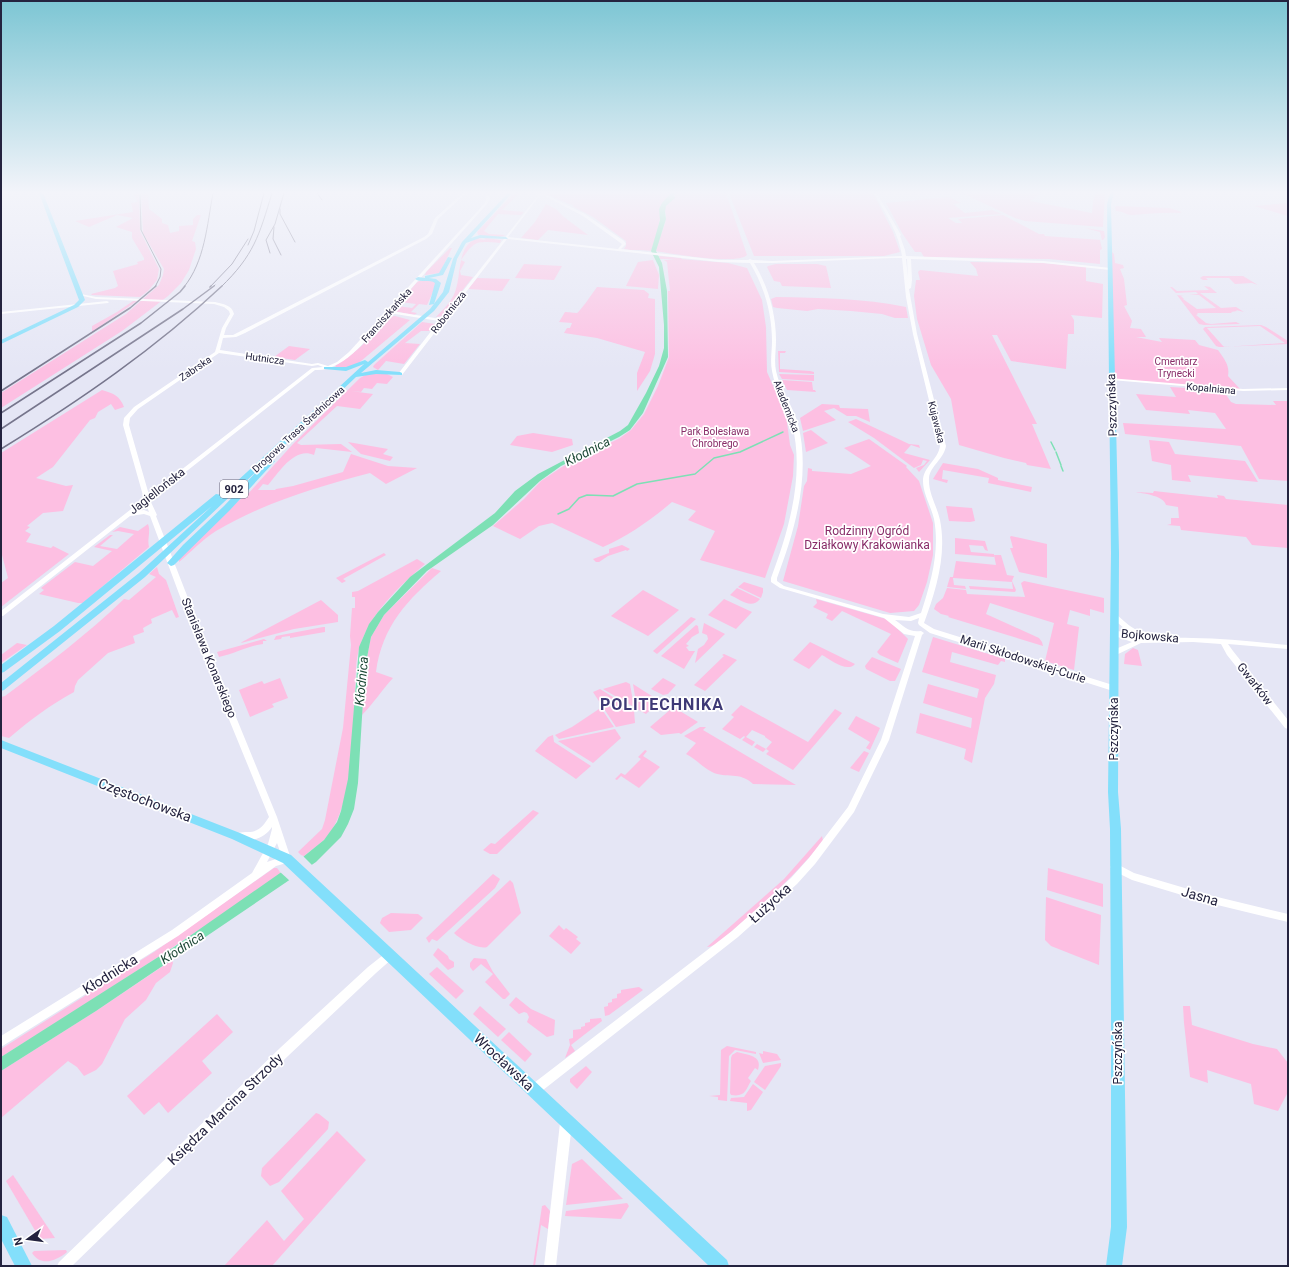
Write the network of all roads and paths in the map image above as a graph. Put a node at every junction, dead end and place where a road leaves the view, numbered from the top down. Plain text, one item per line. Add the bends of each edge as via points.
1 (64, 252) edge
2 (398, 252) edge
3 (442, 252) edge
4 (454, 252) edge
5 (459, 252) edge
6 (495, 252) edge
7 (643, 252) edge
8 (905, 252) edge
9 (1110, 252) edge
10 (450, 258) junction
11 (688, 258) junction
12 (831, 259) junction
13 (953, 259) junction
14 (812, 260) junction
15 (906, 260) junction
16 (751, 262) junction
17 (1110, 268) junction
18 (419, 278) junction
19 (81, 295) junction
20 (96, 298) junction
21 (137, 300) junction
22 (82, 302) junction
23 (93, 304) junction
24 (431, 304) junction
25 (76, 306) junction
26 (59, 307) junction
27 (65, 311) junction
28 (388, 312) junction
29 (1, 313) edge
30 (441, 320) junction
31 (222, 337) junction
32 (1, 342) edge
33 (218, 351) junction
34 (373, 360) junction
35 (365, 362) junction
36 (337, 365) junction
37 (312, 367) junction
38 (324, 367) junction
39 (376, 372) junction
40 (400, 374) joint
41 (342, 379) junction
42 (351, 379) junction
43 (1111, 379) junction
44 (1288, 389) edge
45 (296, 431) junction
46 (220, 495) junction
47 (147, 499) junction
48 (126, 515) junction
49 (154, 515) junction
50 (169, 558) junction
51 (1, 614) edge
52 (924, 614) junction
53 (884, 616) junction
54 (1114, 616) junction
55 (909, 619) junction
56 (922, 624) junction
57 (904, 631) junction
58 (932, 631) junction
59 (920, 633) junction
60 (1114, 633) junction
61 (1141, 637) junction
62 (1223, 641) junction
63 (915, 644) junction
64 (1288, 647) edge
65 (1114, 653) junction
66 (1, 670) edge
67 (1, 680) edge
68 (1, 688) edge
69 (1113, 688) junction
70 (1288, 726) edge
71 (1, 744) edge
72 (273, 817) junction
73 (277, 828) junction
74 (236, 836) junction
75 (269, 851) junction
76 (287, 859) junction
77 (1115, 867) junction
78 (255, 876) junction
79 (1288, 918) edge
80 (390, 955) junction
81 (1, 1042) edge
82 (534, 1090) junction
83 (566, 1120) junction
84 (1, 1223) edge
85 (24, 1266) edge
86 (63, 1266) edge
87 (550, 1266) edge
88 (722, 1266) edge
89 (1114, 1266) edge

1 - 19 main road
2 - 31 street via 243,332
3 - 18 street, Franciszkańska
4 - 10 main road, Drogowa Trasa Średnicowa / 902
5 - 34 main road, Drogowa Trasa Średnicowa / 902 via 442,298
6 - 30 street, Robotnicza
7 - 11 street
8 - 15 street, Kujawska
9 - 17 main road, Pszczyńska
10 - 18 main road via 441,274
10 - 24 main road, Drogowa Trasa Średnicowa / 902 via 443,287
11 - 16 street
11 - 16 street
12 - 14 street
12 - 15 street
12 - 15 street via 866,257
13 - 15 street
13 - 15 street
13 - 17 street via 1056,262
14 - 16 street
14 - 16 street
15 - 52 street, Kujawska via 914,334 943,446 941,456 926,475 926,485 938,522 939,548 937,568
16 - 53 street, Akademicka via 766,294 773,326 774,371 799,438 799,483 789,536 774,582
17 - 43 main road, Pszczyńska
18 - 24 main road via 438,283
18 - 28 street, Franciszkańska
19 - 20 street, Zabrska
19 - 22 main road
20 - 21 street, Zabrska
20 - 22 street
21 - 23 street, Zabrska
21 - 31 street, Zabrska via 223,305 231,310 232,314
22 - 23 street
22 - 25 main road
23 - 25 street, Zabrska
24 - 35 main road, Drogowa Trasa Średnicowa / 902
25 - 26 street, Zabrska
25 - 27 main road
26 - 27 street via 65,308
26 - 29 street, Zabrska
27 - 32 main road
28 - 30 street
28 - 36 street, Franciszkańska
30 - 40 street, Robotnicza
31 - 33 street, Zabrska
33 - 37 street, Hutnicza
33 - 47 street, Zabrska via 140,405 127,418 126,425
34 - 39 main road via 370,368
34 - 42 main road, Drogowa Trasa Średnicowa / 902
35 - 36 main road via 349,369
35 - 41 main road, Drogowa Trasa Średnicowa / 902
36 - 38 main road
36 - 38 street, Franciszkańska
37 - 38 street, Hutnicza
37 - 47 street, Jagiellońska
38 - 41 main road via 340,373
39 - 40 main road
39 - 42 main road
41 - 46 main road, Drogowa Trasa Średnicowa / 902
42 - 45 main road, Drogowa Trasa Średnicowa / 902
43 - 44 street, Kopalniana via 1243,390
43 - 54 main road, Pszczyńska
45 - 50 main road via 277,456 241,494 186,547
45 - 68 main road, Drogowa Trasa Średnicowa / 902 via 136,580
46 - 66 main road via 102,593
46 - 67 main road, Drogowa Trasa Średnicowa / 902 via 99,604
47 - 48 street, Jagiellońska
47 - 49 street, Stanisława Konarskiego
48 - 49 street via 144,512
48 - 51 street, Jagiellońska
49 - 50 street, Stanisława Konarskiego
50 - 72 street, Stanisława Konarskiego
52 - 55 street
52 - 56 street, Kujawska
53 - 55 street
53 - 57 street
54 - 60 main road, Pszczyńska
54 - 61 street
55 - 56 street, Marii Skłodowskiej-Curie
55 - 57 street via 900,623
56 - 58 street, Marii Skłodowskiej-Curie
56 - 59 street, Kujawska via 924,629
57 - 59 street, Marii Skłodowskiej-Curie
57 - 63 street
58 - 59 street, Marii Skłodowskiej-Curie
58 - 69 street, Marii Skłodowskiej-Curie
59 - 63 street, Łużycka
60 - 61 street, Bojkowska via 1126,638
60 - 65 main road, Pszczyńska
61 - 62 street, Bojkowska
61 - 65 street
62 - 64 street, Bojkowska
62 - 70 street, Gwarków
63 - 82 street, Łużycka via 885,740 850,809 812,861 794,881 735,934
65 - 69 main road, Pszczyńska
69 - 77 main road, Pszczyńska
71 - 74 main road, Częstochowska
72 - 73 street, Stanisława Konarskiego
72 - 74 street via 264,831 258,835
73 - 75 street
73 - 76 street, Stanisława Konarskiego
74 - 75 main road, Częstochowska
75 - 76 main road, Częstochowska
75 - 78 street, Kłodnicka
76 - 78 street, Kłodnicka via 277,861
76 - 80 main road, Wrocławska
77 - 79 street, Jasna via 1132,876 1205,898
77 - 89 main road, Pszczyńska via 1118,1227
78 - 81 street, Kłodnicka via 175,933
80 - 82 main road, Wrocławska
80 - 86 street, Księdza Marcina Strzody
82 - 83 main road, Wrocławska
83 - 87 street
83 - 88 main road, Wrocławska
84 - 85 main road

